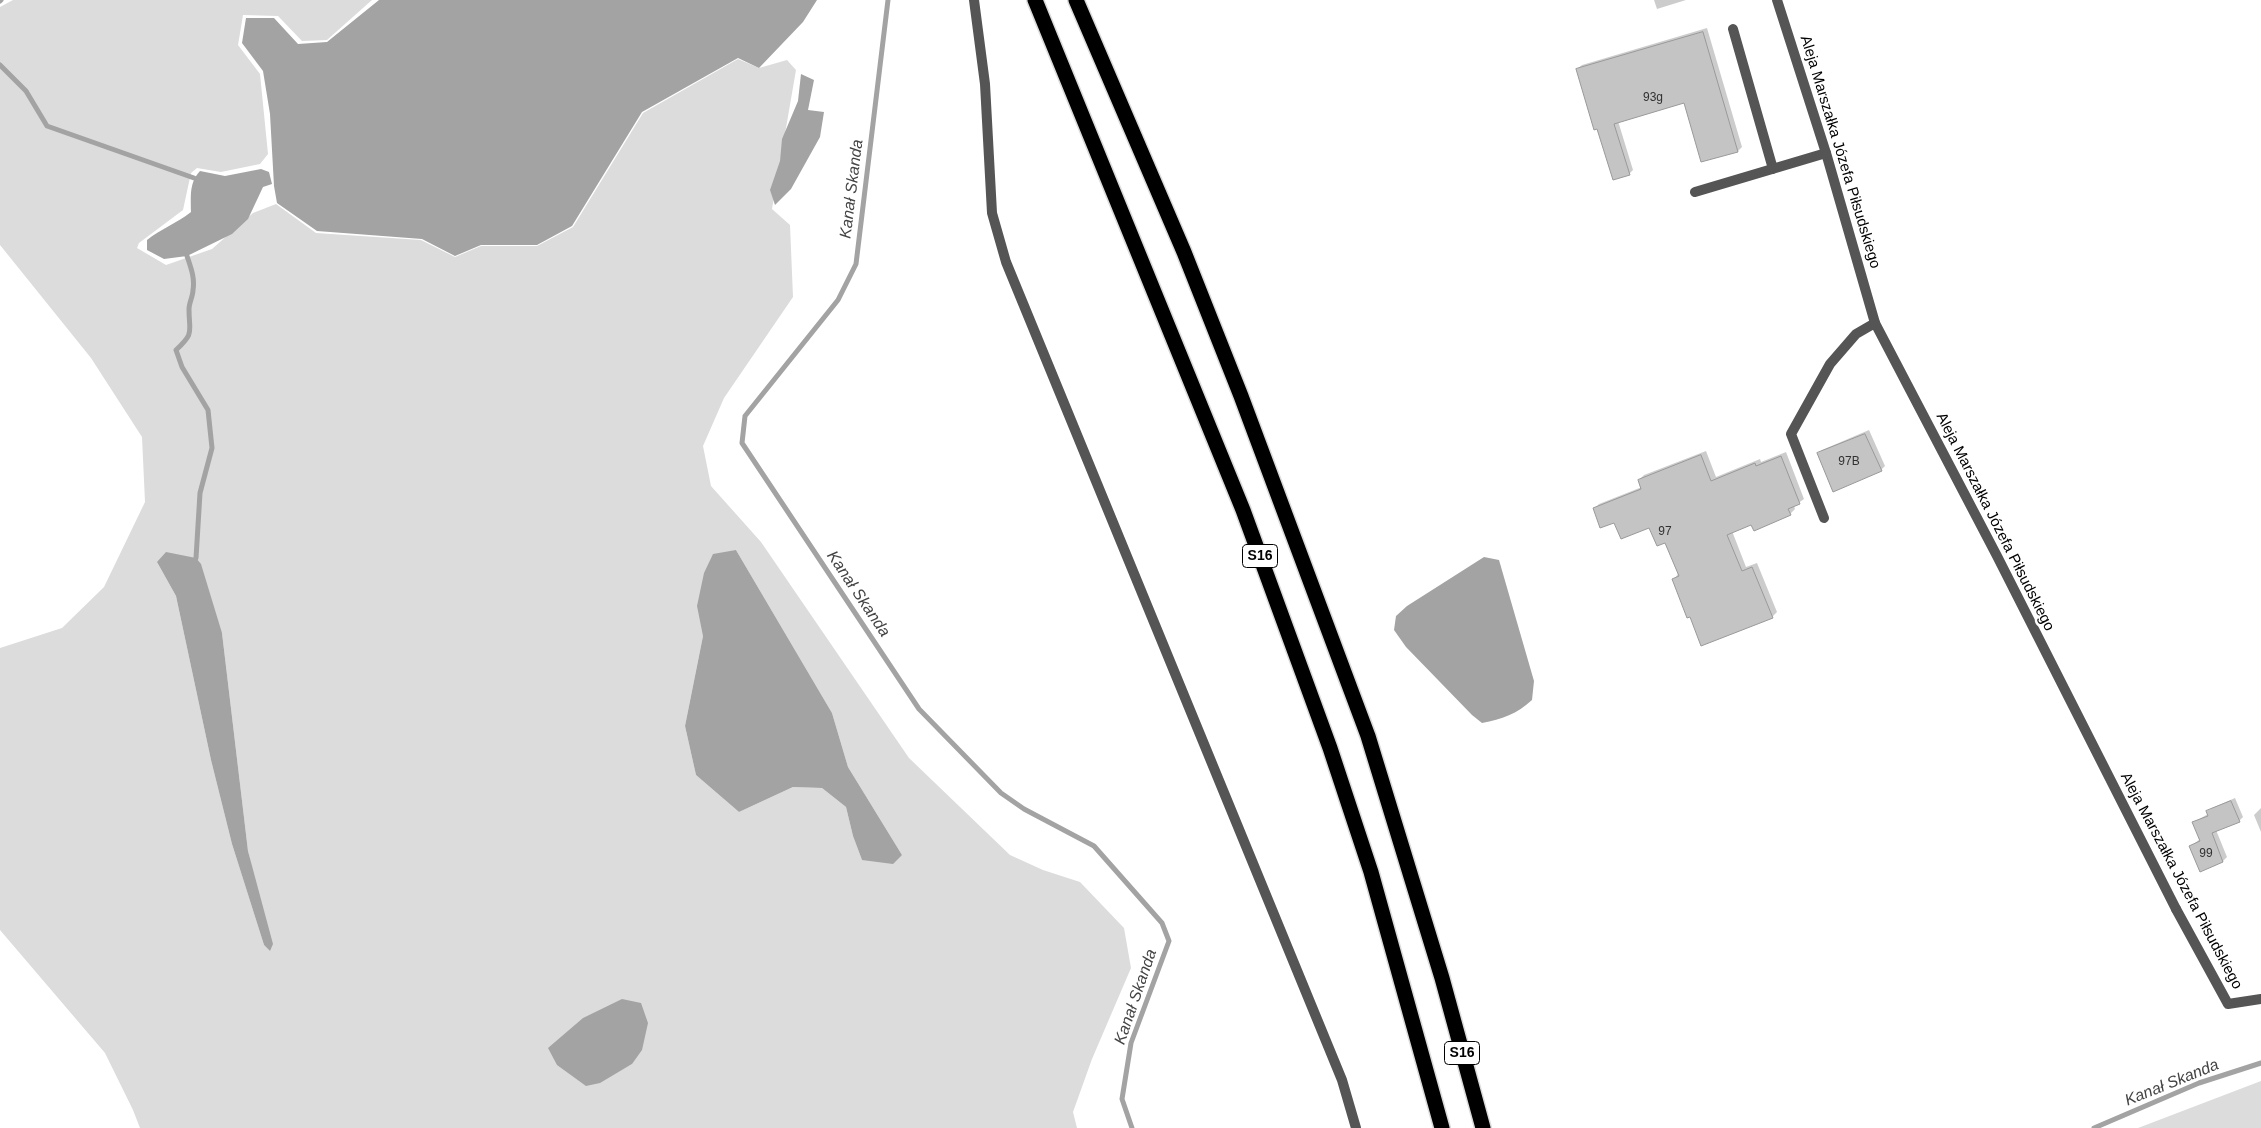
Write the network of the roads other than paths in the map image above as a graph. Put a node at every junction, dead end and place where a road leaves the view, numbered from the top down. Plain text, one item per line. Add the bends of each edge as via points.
1 (974, 0) edge
2 (1035, 0) edge
3 (1076, 0) edge
4 (1777, 0) edge
5 (1733, 29) dead end
6 (1826, 153) junction
7 (1773, 169) junction
8 (1695, 192) dead end
9 (1875, 324) junction
10 (1824, 518) dead end
11 (2261, 999) edge
12 (1356, 1128) edge
13 (1442, 1128) edge
14 (1483, 1128) edge

1 - 12 street via 985,84 992,213 1006,262 1342,1080
2 - 13 highway, S16 via 1243,510 1330,748 1371,872
3 - 14 highway, S16 via 1242,396 1368,736 1442,978
4 - 6 street, Aleja Marszałka Józefa Piłsudskiego
5 - 7 street
6 - 7 street
6 - 9 street, Aleja Marszałka Józefa Piłsudskiego
7 - 8 street
9 - 10 street via 1856,334 1830,364 1791,434
9 - 11 street, Aleja Marszałka Józefa Piłsudskiego via 2228,1004

